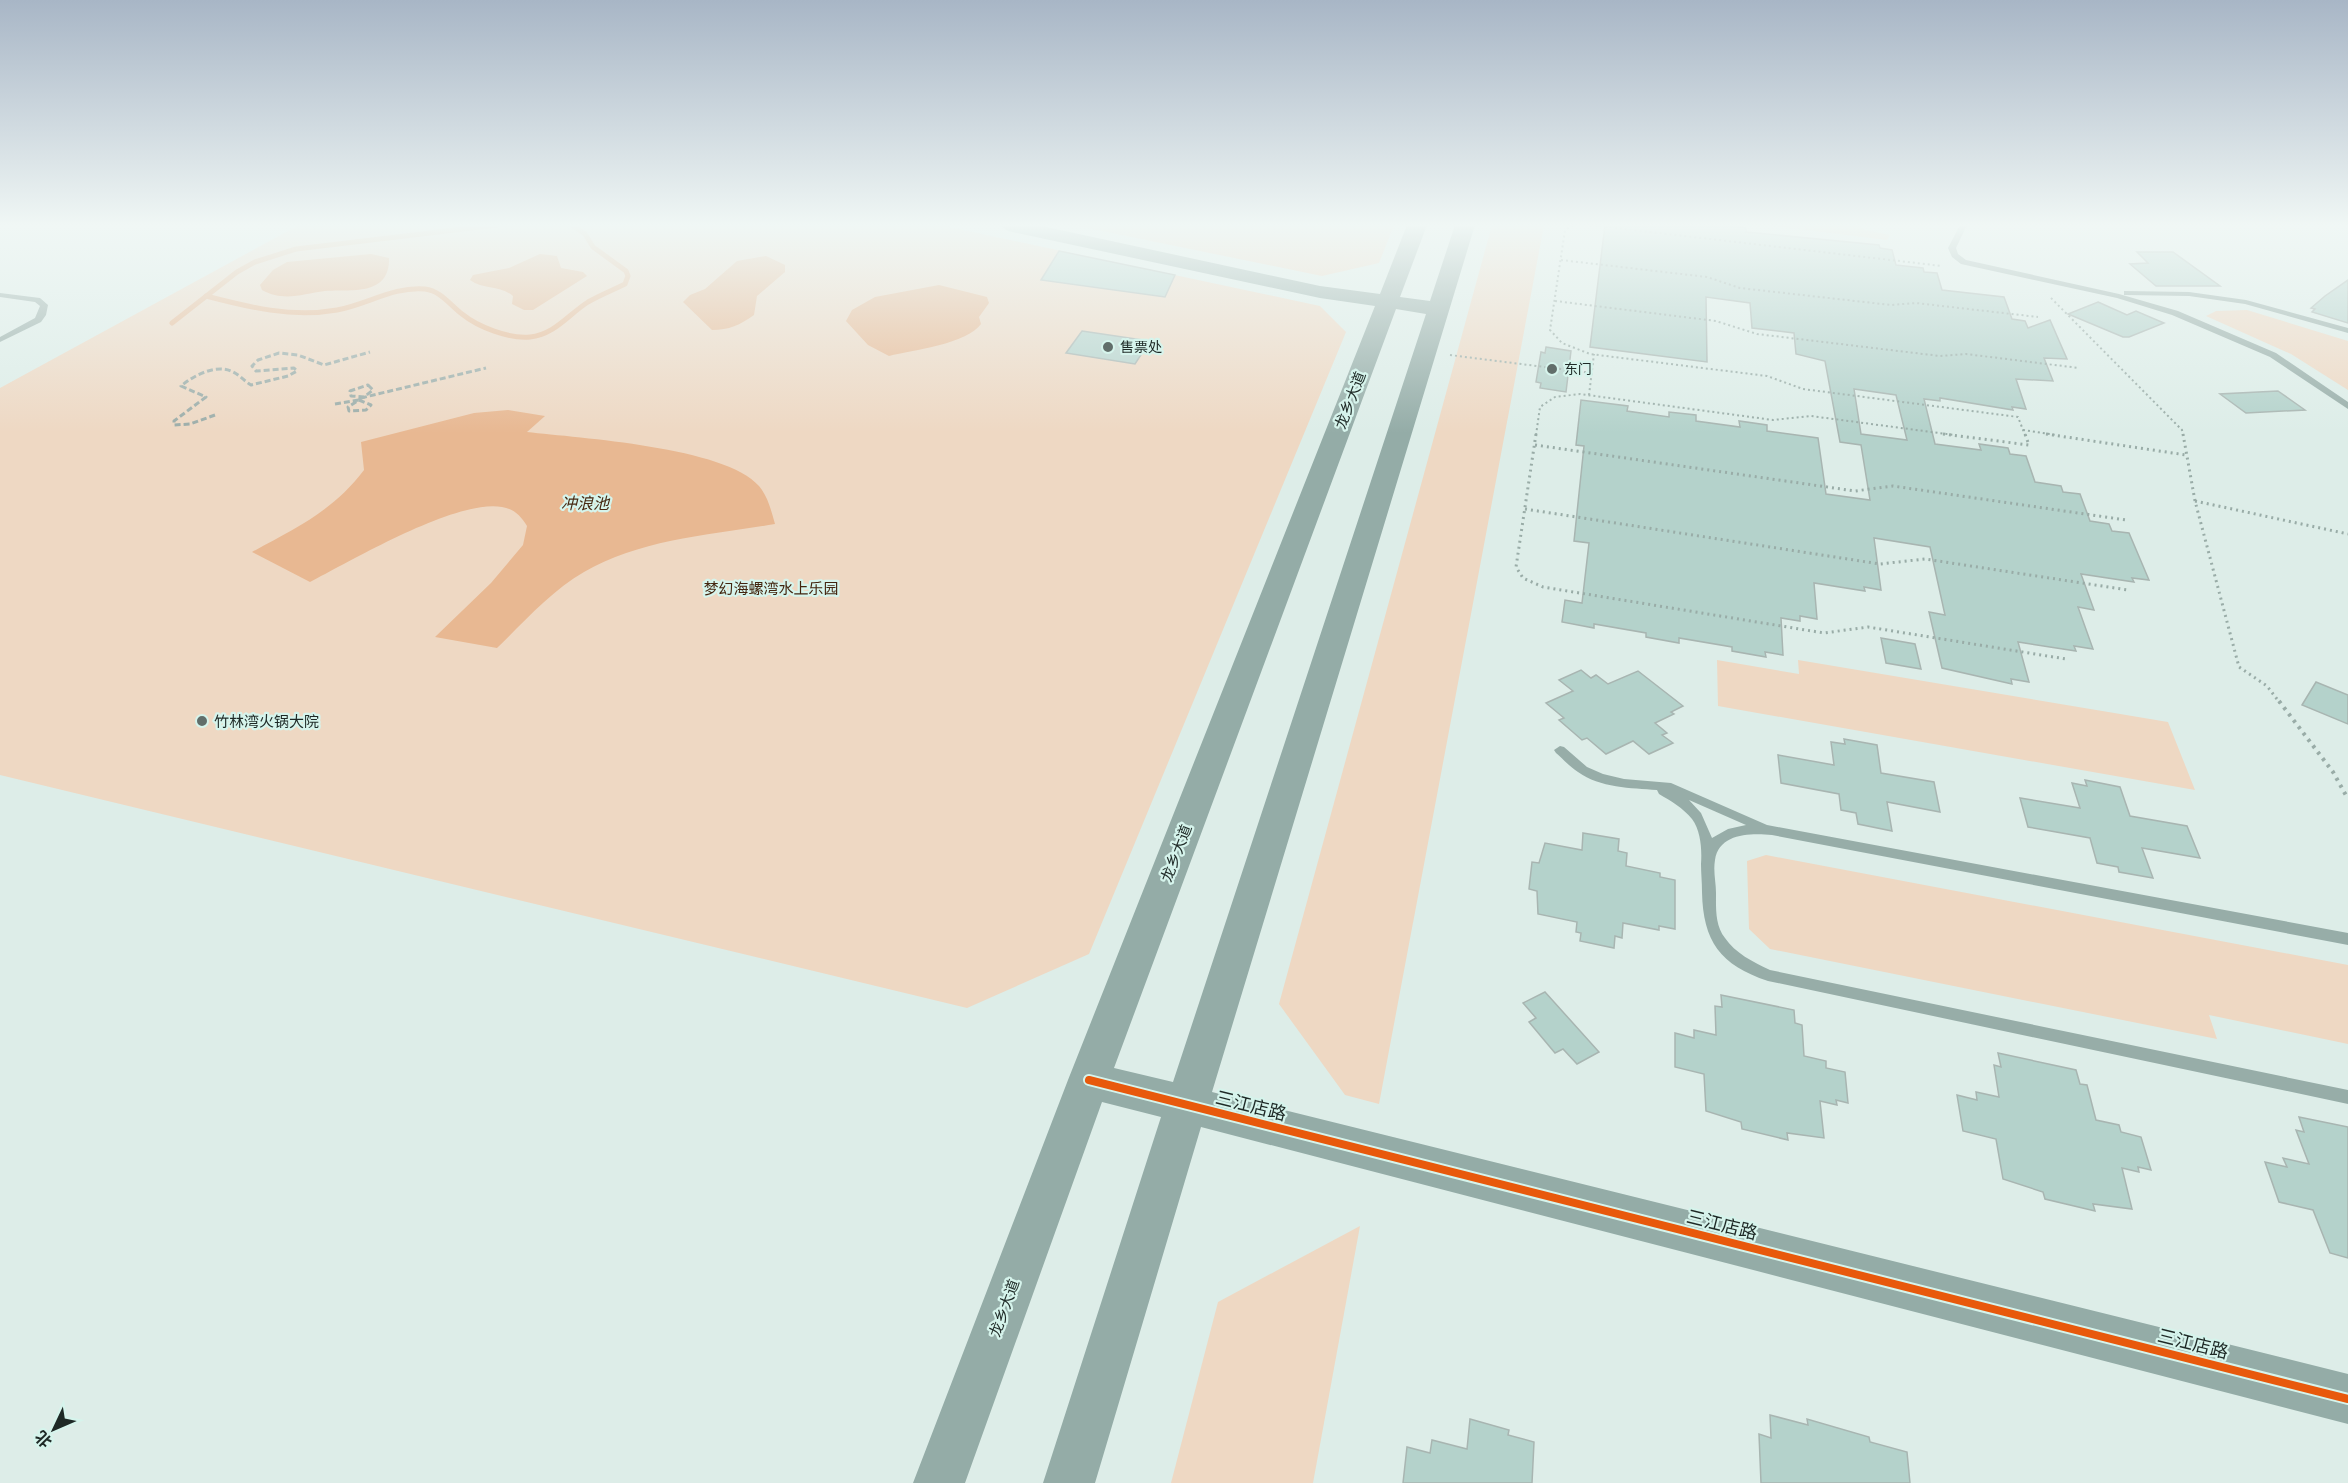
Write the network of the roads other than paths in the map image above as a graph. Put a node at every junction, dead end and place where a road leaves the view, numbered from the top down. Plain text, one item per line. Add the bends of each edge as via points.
1 (1333, 294) edge
2 (1390, 294) edge
3 (1444, 294) edge
4 (2107, 294) edge
5 (2168, 294) edge
6 (0, 295) edge
7 (2208, 296) junction
8 (1387, 303) junction
9 (1439, 309) junction
10 (2194, 321) junction
11 (2348, 331) edge
12 (0, 340) edge
13 (2348, 406) edge
14 (1560, 750) dead end
15 (1633, 784) junction
16 (1772, 830) junction
17 (1708, 859) junction
18 (2348, 939) edge
19 (1089, 1080) junction
20 (2348, 1097) edge
21 (1186, 1106) junction
22 (2348, 1399) edge
23 (939, 1483) edge
24 (1069, 1483) edge

1 - 8 main road
2 - 8 main road, 龙乡大道
3 - 9 main road
4 - 10 lane
5 - 7 lane
6 - 12 lane via 37,300 44,305 38,320
7 - 10 lane via 2188,296 2177,302 2178,309
7 - 11 lane via 2277,309
8 - 9 main road
8 - 19 main road, 龙乡大道
9 - 21 main road
10 - 13 lane via 2273,355
14 - 15 lane via 1590,774
15 - 16 lane via 1667,786
15 - 17 lane via 1667,793 1691,809 1706,830
16 - 17 lane via 1745,829 1725,836 1713,846
16 - 18 lane
17 - 20 lane via 1713,930 1738,959 1768,975
19 - 21 main road, 三江店路
19 - 23 main road, 龙乡大道
21 - 22 main road, 三江店路
21 - 24 main road

